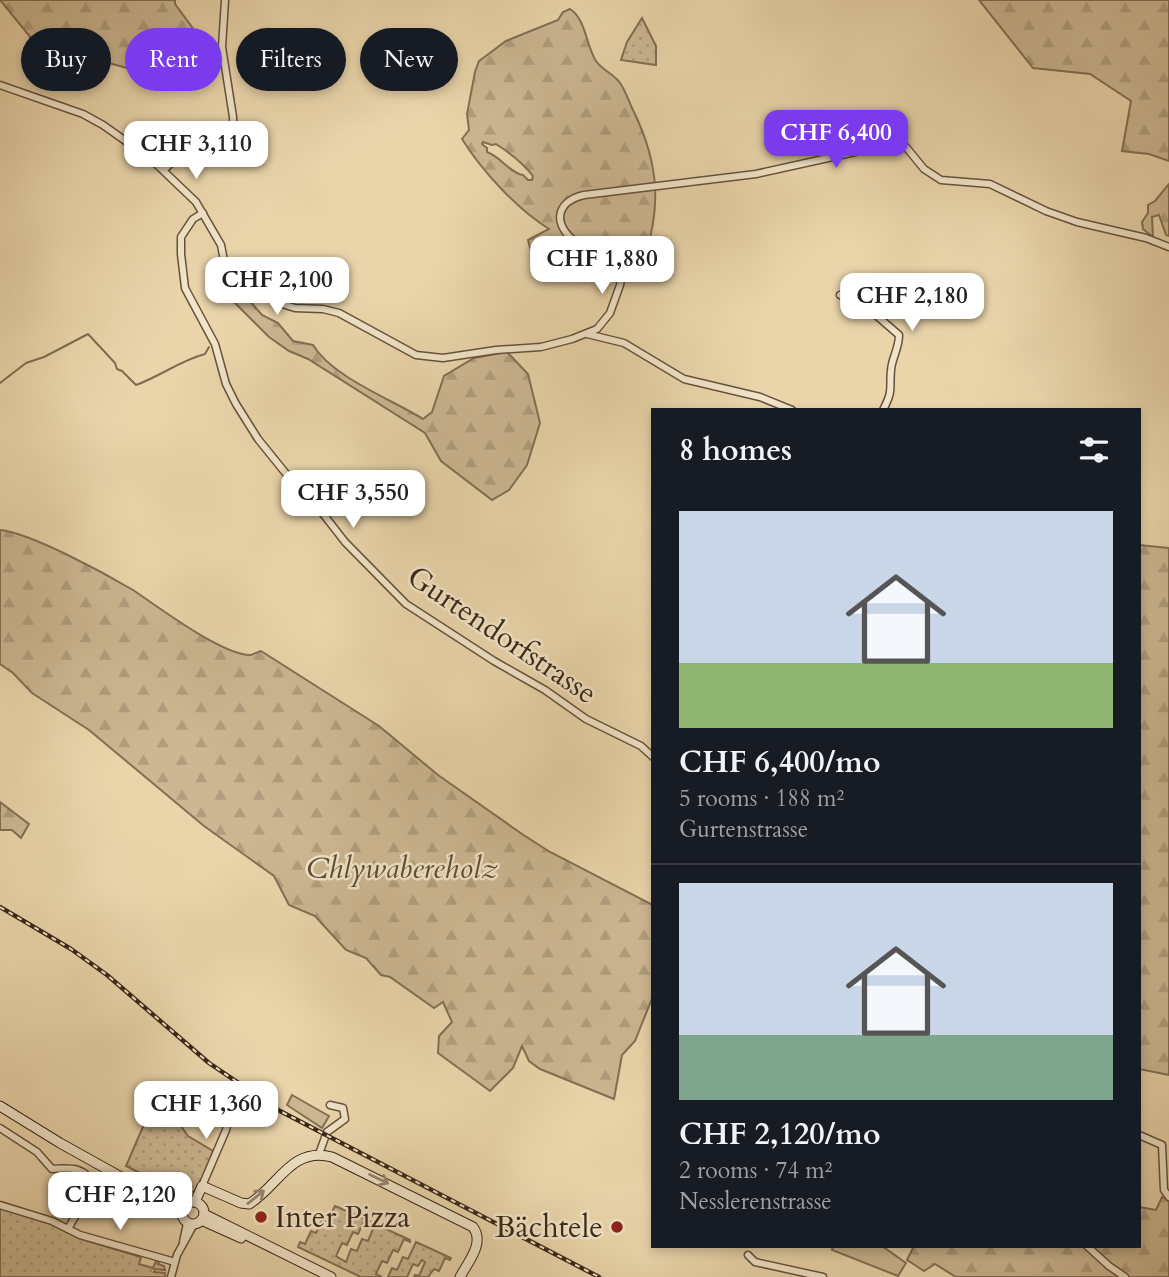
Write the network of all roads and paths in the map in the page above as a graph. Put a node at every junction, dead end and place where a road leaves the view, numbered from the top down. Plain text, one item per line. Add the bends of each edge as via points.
1 (225, 0) edge
2 (0, 85) edge
3 (164, 170) junction
4 (203, 214) junction
5 (1169, 247) edge
6 (840, 295) dead end
7 (586, 334) junction
8 (787, 408) edge
9 (884, 408) edge
10 (651, 755) edge
11 (234, 1093) dead end
12 (330, 1105) dead end
13 (0, 1106) edge
14 (0, 1128) edge
15 (1141, 1136) edge
16 (319, 1154) junction
17 (205, 1188) junction
18 (1169, 1197) edge
19 (0, 1206) edge
20 (193, 1213) junction
21 (68, 1229) junction
22 (1089, 1248) edge
23 (748, 1255) dead end
24 (175, 1262) junction
25 (171, 1277) edge
26 (331, 1277) edge
27 (460, 1277) edge
28 (823, 1277) edge
29 (1125, 1277) edge

1 - 3 street via 222,47 233,117 234,162 192,152
2 - 3 street via 83,114
3 - 4 street
4 - 7 street via 221,245 230,274 276,302 339,313 416,355 443,358 541,347
4 - 10 street, Gurtendorfstrasse via 193,219 181,237 185,288 215,344 236,404 300,491 406,604
5 - 7 street via 1046,211 986,182 940,180 924,169 909,149 887,145 756,174 572,199 560,214 565,232 582,246 624,263 610,313 602,325
6 - 9 street via 869,309 899,335
7 - 8 street via 624,343 684,379
11 - 17 street
12 - 16 street via 343,1108 345,1119 327,1132
13 - 20 street
14 - 21 street via 37,1152 52,1169 74,1167 88,1176 92,1186
15 - 18 street via 1162,1145 1164,1190
17 -> 16 street via 247,1204 297,1161
16 -> 27 street via 473,1227 478,1243
17 - 20 street
19 - 21 street
20 - 24 street
20 - 26 street
21 - 24 street
22 - 29 street
23 - 28 street via 755,1262
24 - 25 street

